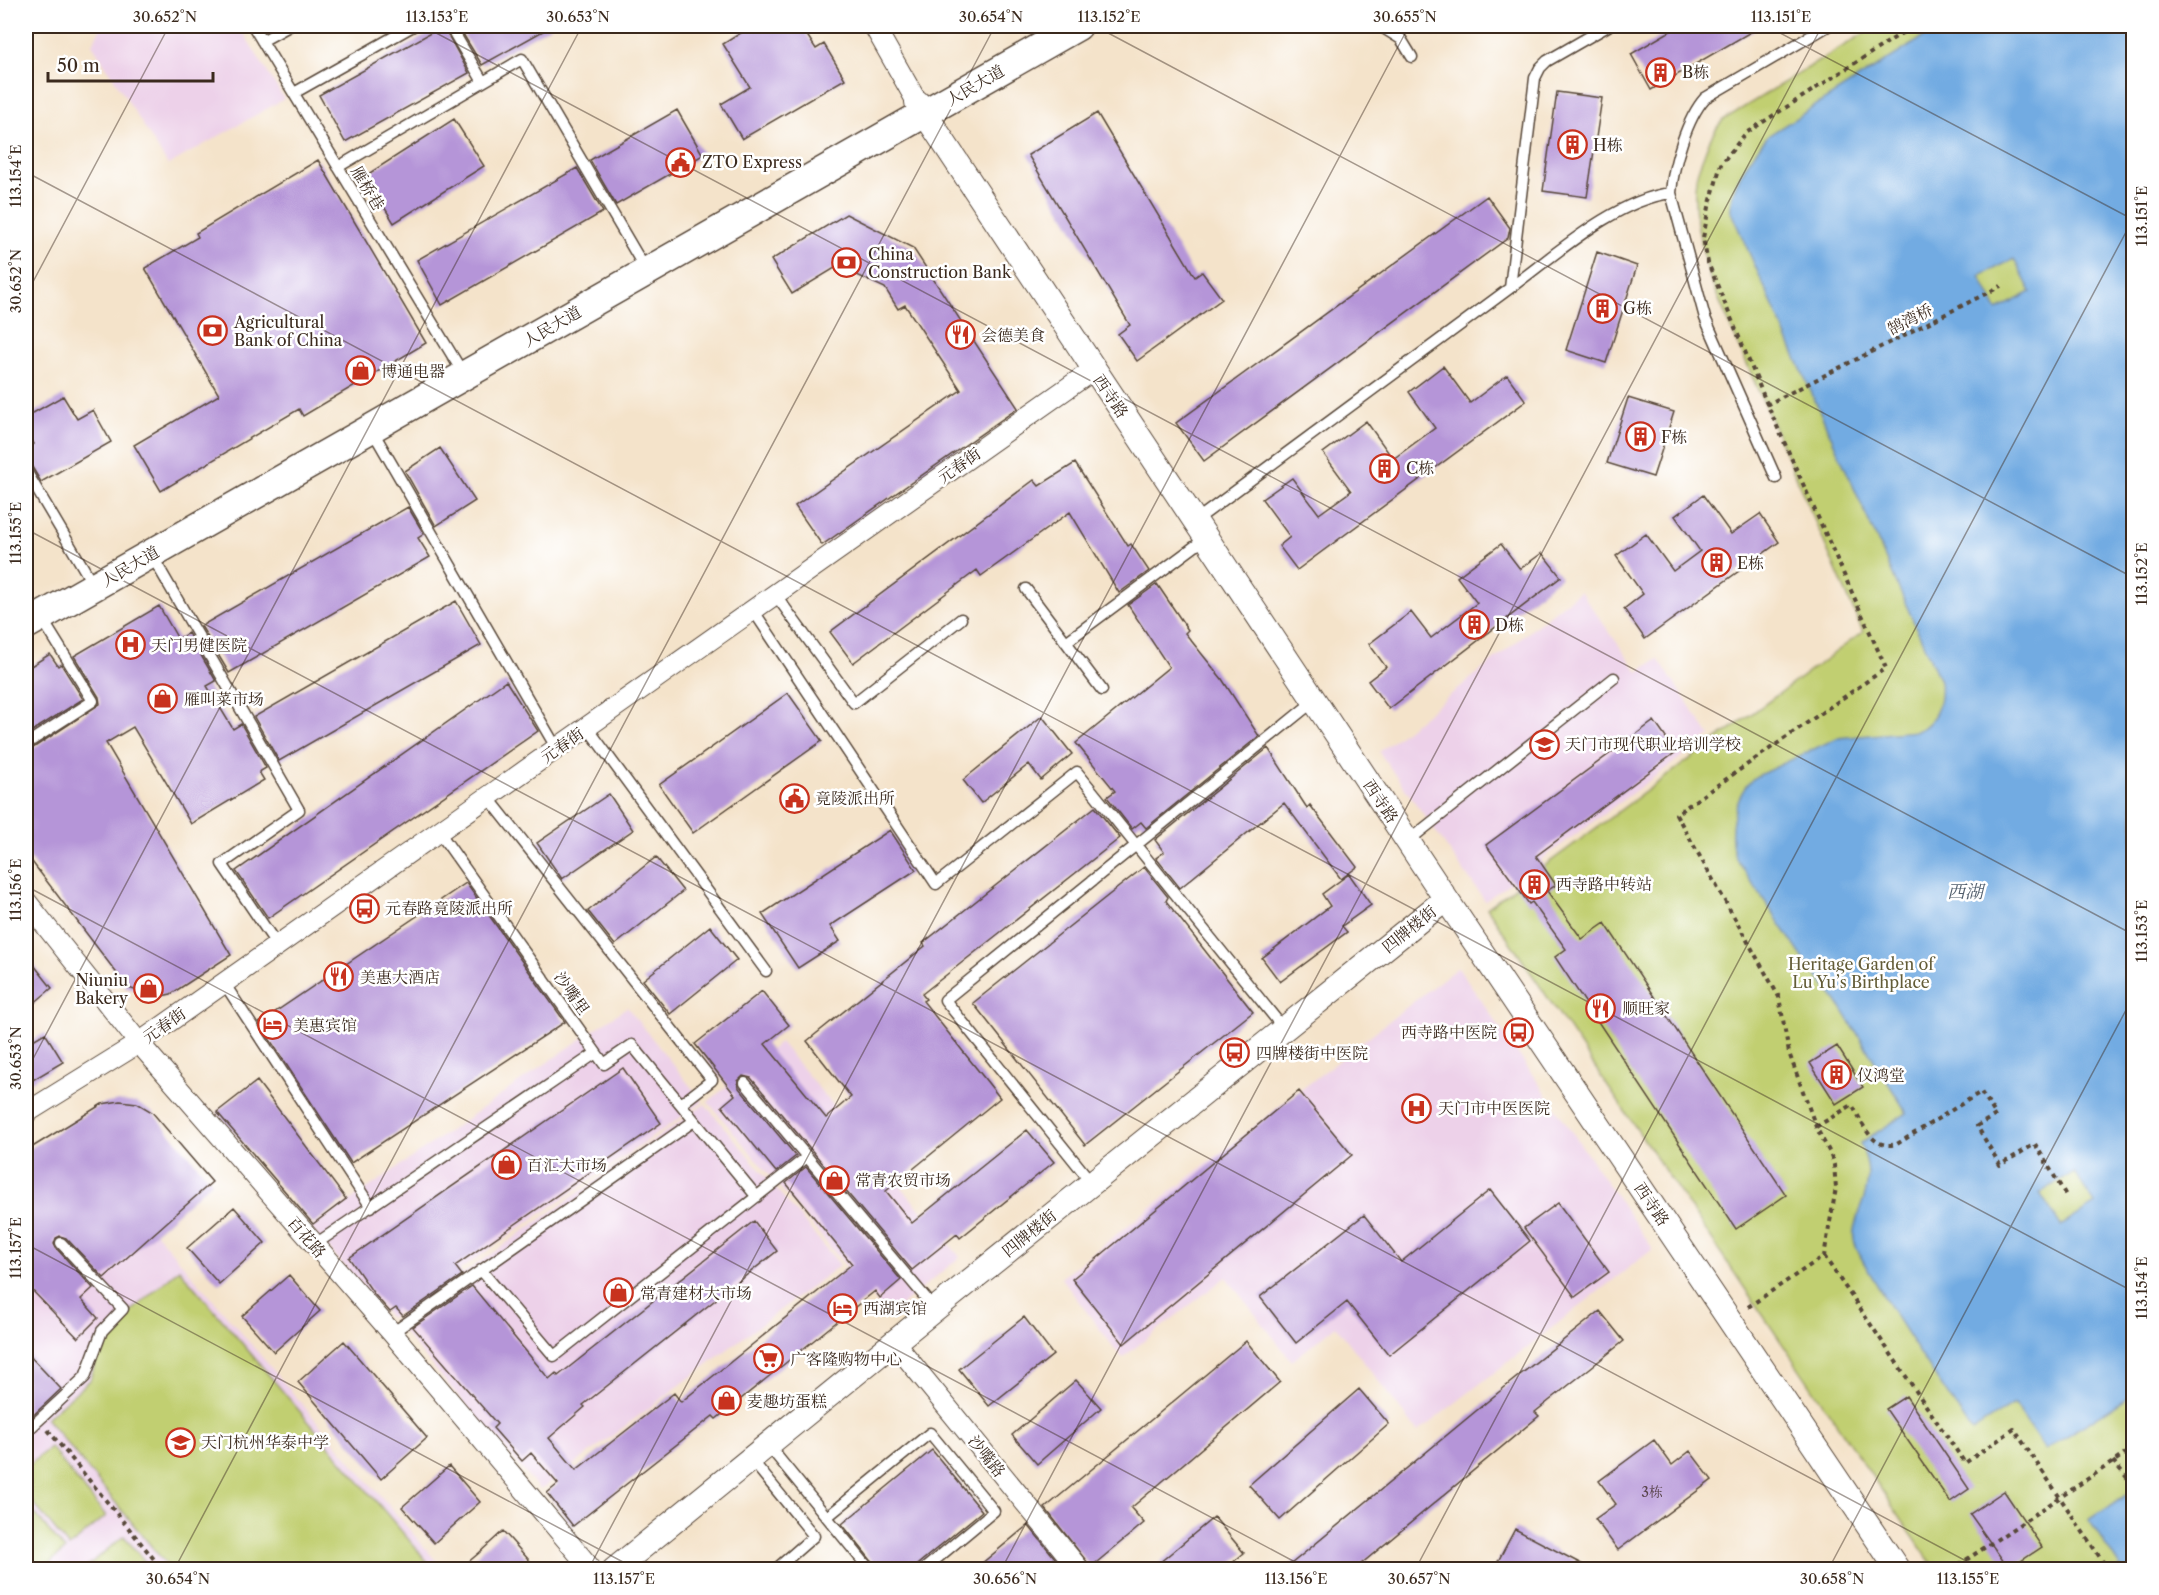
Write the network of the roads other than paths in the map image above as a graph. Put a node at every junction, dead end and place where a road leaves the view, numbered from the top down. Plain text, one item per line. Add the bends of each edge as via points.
1 (253, 26) edge
2 (290, 26) edge
3 (413, 26) edge
4 (450, 26) edge
5 (874, 26) edge
6 (1049, 26) edge
7 (1078, 26) edge
8 (1380, 26) edge
9 (1608, 26) edge
10 (1828, 26) edge
11 (262, 41) junction
12 (1412, 57) dead end
13 (483, 82) junction
14 (294, 93) junction
15 (921, 108) junction
16 (338, 167) junction
17 (1671, 192) junction
18 (640, 260) junction
19 (1510, 288) junction
20 (458, 365) junction
21 (1093, 370) junction
22 (371, 429) junction
23 (26, 471) edge
24 (1776, 478) dead end
25 (1200, 530) junction
26 (151, 554) junction
27 (87, 574) junction
28 (1026, 589) dead end
29 (775, 594) junction
30 (753, 610) junction
31 (30, 617) edge
32 (962, 619) dead end
33 (1065, 642) junction
34 (1614, 678) dead end
35 (1102, 690) dead end
36 (1314, 701) junction
37 (587, 727) junction
38 (26, 744) edge
39 (557, 748) junction
40 (488, 797) junction
41 (439, 832) junction
42 (1408, 841) junction
43 (1136, 846) junction
44 (1446, 899) junction
45 (26, 901) edge
46 (277, 945) junction
47 (766, 971) dead end
48 (224, 983) junction
49 (1284, 1029) junction
50 (139, 1042) junction
51 (596, 1053) junction
52 (745, 1083) dead end
53 (681, 1104) junction
54 (26, 1113) edge
55 (694, 1121) junction
56 (807, 1157) junction
57 (1092, 1183) junction
58 (757, 1197) junction
59 (371, 1207) junction
60 (62, 1243) dead end
61 (314, 1245) junction
62 (481, 1270) junction
63 (935, 1309) junction
64 (392, 1333) junction
65 (894, 1342) junction
66 (26, 1432) edge
67 (759, 1452) junction
68 (827, 1517) junction
69 (592, 1569) edge
70 (614, 1569) edge
71 (775, 1569) edge
72 (870, 1569) edge
73 (923, 1569) edge
74 (1080, 1569) edge
75 (1898, 1569) edge

1 - 11 lane, 雁桥巷
2 - 11 lane
3 - 14 lane
4 - 13 lane
5 - 15 street, 西寺路
6 - 15 main road, 人民大道
7 - 15 main road, 人民大道
8 - 12 lane via 1401,39
9 - 19 lane via 1547,61 1535,78
10 - 17 lane via 1705,98 1692,116
11 - 14 lane, 雁桥巷
13 - 16 lane
13 - 18 lane via 522,59
14 - 16 lane, 雁桥巷
15 - 18 main road, 人民大道
15 - 21 street, 西寺路
15 - 22 main road, 人民大道
16 - 20 lane, 雁桥巷
17 - 19 lane via 1615,213
17 - 24 lane via 1705,318
18 - 20 main road, 人民大道
19 - 25 lane
20 - 27 main road, 人民大道
21 - 25 street, 西寺路
21 - 29 street, 元春街
22 - 26 main road, 人民大道
22 - 39 lane
23 - 27 lane
25 - 33 lane
25 - 36 street, 西寺路
26 - 31 main road, 人民大道
26 - 46 lane via 299,810 222,864
27 - 31 main road, 人民大道
28 - 33 lane
29 - 30 street, 元春街
29 - 32 lane via 854,703
30 - 37 street, 元春街
30 - 43 lane via 936,884 1077,772
31 - 38 lane via 93,701
33 - 35 lane
34 - 42 lane
36 - 42 street, 西寺路
36 - 43 lane
37 - 39 street, 元春街
37 - 47 lane
39 - 40 street, 元春街
40 - 41 street, 元春街
40 - 53 lane via 712,1080
41 - 46 street, 元春街
41 - 51 lane, 沙嘴里
42 - 44 street, 西寺路
43 - 49 lane
43 - 57 lane via 945,1000
44 - 49 street, 四牌楼街
44 - 75 street, 西寺路
45 - 50 street, 百花路
46 - 48 street, 元春街
48 - 50 street, 元春街
48 - 59 lane
49 - 57 street, 四牌楼街
50 - 54 street, 元春街
50 - 61 street, 百花路
51 - 53 lane via 604,1064 632,1045
51 - 59 lane
52 - 56 lane
53 - 55 lane
55 - 58 lane
55 - 62 lane
56 - 58 lane
56 - 63 lane
57 - 63 street, 四牌楼街
58 - 62 lane via 554,1356
59 - 61 lane
60 - 66 lane via 123,1309 102,1331 85,1377
61 - 64 street, 百花路
62 - 64 lane
63 - 65 street, 四牌楼街
64 - 69 street, 百花路
65 - 67 street, 四牌楼街
65 - 74 street, 沙嘴路
67 - 68 lane
67 - 70 street, 四牌楼街
67 - 71 lane via 814,1536
68 - 72 lane
68 - 73 lane via 930,1433 994,1511

